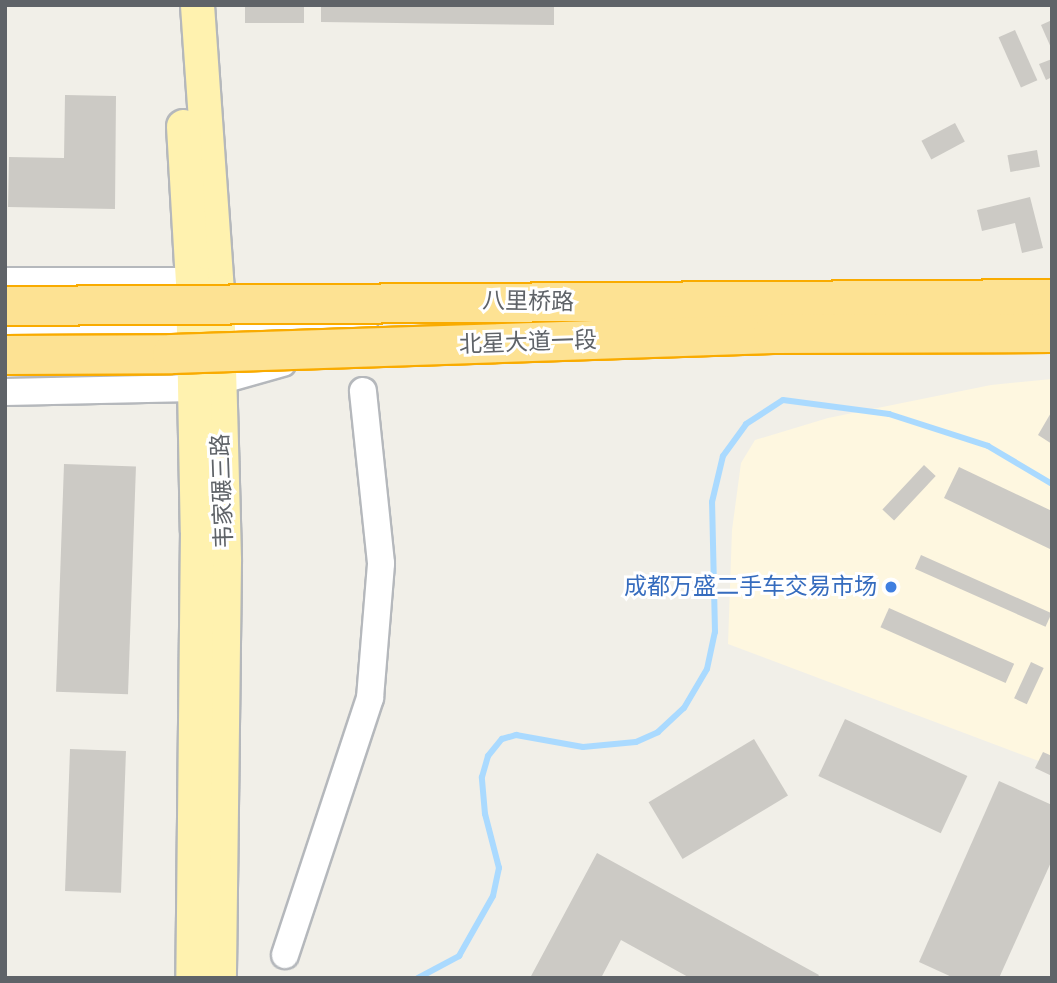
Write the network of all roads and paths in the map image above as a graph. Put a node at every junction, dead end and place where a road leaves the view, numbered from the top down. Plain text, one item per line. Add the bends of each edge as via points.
1 (175, 5) edge
2 (197, 5) edge
3 (5, 281) edge
4 (1052, 282) edge
5 (204, 286) junction
6 (1052, 299) edge
7 (5, 306) edge
8 (1052, 317) edge
9 (5, 330) edge
10 (206, 330) junction
11 (1052, 333) edge
12 (1052, 343) edge
13 (5, 355) edge
14 (207, 384) junction
15 (363, 391) dead end
16 (5, 392) edge
17 (285, 955) dead end
18 (192, 978) edge
19 (219, 978) edge

1 - 5 main road, 韦家碾三路
2 - 5 main road, 韦家碾三路
3 - 5 street, 八里桥路
4 - 5 street, 八里桥路 via 880,306 258,299
5 - 10 main road, 韦家碾三路
6 - 7 highway, 北星大道一段, bridge
8 - 10 street, 八里桥路 via 674,328
9 - 10 street, 八里桥路
10 - 14 main road, 韦家碾三路
11 - 13 highway, 北星大道一段, bridge via 773,334 186,354
12 - 14 street via 1015,349 317,356
14 - 16 street
14 - 18 main road, 韦家碾三路 via 197,531
14 - 19 main road, 韦家碾三路 via 225,561
15 - 17 street via 381,563 370,698

